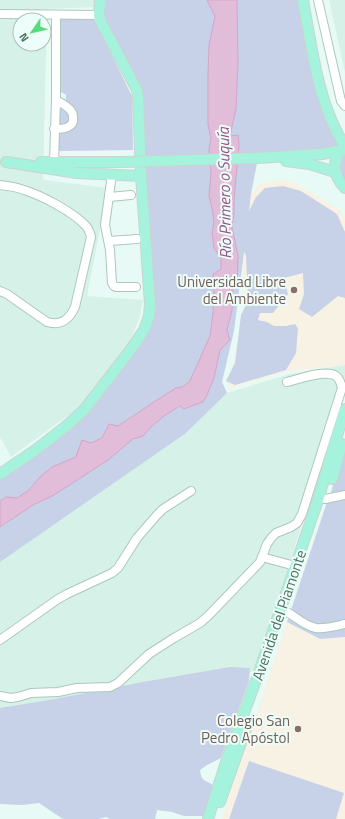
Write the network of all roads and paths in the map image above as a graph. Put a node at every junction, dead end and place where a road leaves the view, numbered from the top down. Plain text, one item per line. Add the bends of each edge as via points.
1 (100, 0) edge
2 (303, 0) edge
3 (318, 0) edge
4 (0, 14) edge
5 (56, 15) junction
6 (99, 15) junction
7 (56, 100) junction
8 (345, 106) edge
9 (54, 130) junction
10 (344, 148) edge
11 (258, 158) junction
12 (3, 162) edge
13 (54, 162) junction
14 (335, 172) junction
15 (112, 174) junction
16 (141, 176) junction
17 (0, 185) edge
18 (345, 188) edge
19 (131, 195) dead end
20 (109, 197) junction
21 (137, 239) dead end
22 (109, 241) junction
23 (136, 287) dead end
24 (0, 291) edge
25 (288, 382) dead end
26 (345, 409) edge
27 (345, 434) edge
28 (0, 474) edge
29 (190, 491) dead end
30 (345, 495) edge
31 (325, 499) junction
32 (261, 559) junction
33 (294, 569) junction
34 (287, 612) junction
35 (345, 624) edge
36 (0, 640) edge
37 (0, 696) edge
38 (208, 819) edge
39 (215, 819) edge

1 - 6 main road
2 - 10 main road via 326,109
3 - 8 street via 341,101
4 - 5 street
5 - 6 street
5 - 7 street
6 - 16 main road via 137,90
7 - 9 street
7 - 9 street via 71,110 74,121 67,128
9 - 13 street
10 - 11 main road via 322,154
10 - 14 main road via 335,163
11 - 13 main road, bridge
11 - 14 main road via 309,164
12 - 13 main road
12 - 15 main road via 77,173
14 - 18 main road via 340,184
15 - 16 main road
15 - 20 street
16 - 28 main road via 150,304 144,330 80,414
17 - 24 street via 24,190 59,206 86,226 91,237 75,307 65,321 54,324 47,322
19 - 20 street
20 - 22 street via 105,225
21 - 22 street
22 - 23 street via 112,283 116,287
25 - 32 street via 316,374 330,374 336,376 342,388 302,514 297,523 272,537
26 - 33 main road, Avenida del Piamonte
27 - 31 main road, Avenida del Piamonte
29 - 36 street via 157,515 112,573 58,599
30 - 31 street
31 - 34 main road, Avenida del Piamonte
32 - 33 street
32 - 37 street via 200,623 150,654 118,683 110,687 31,693 11,698
33 - 38 main road, Avenida del Piamonte
34 - 35 street via 315,628
34 - 39 main road, Avenida del Piamonte

